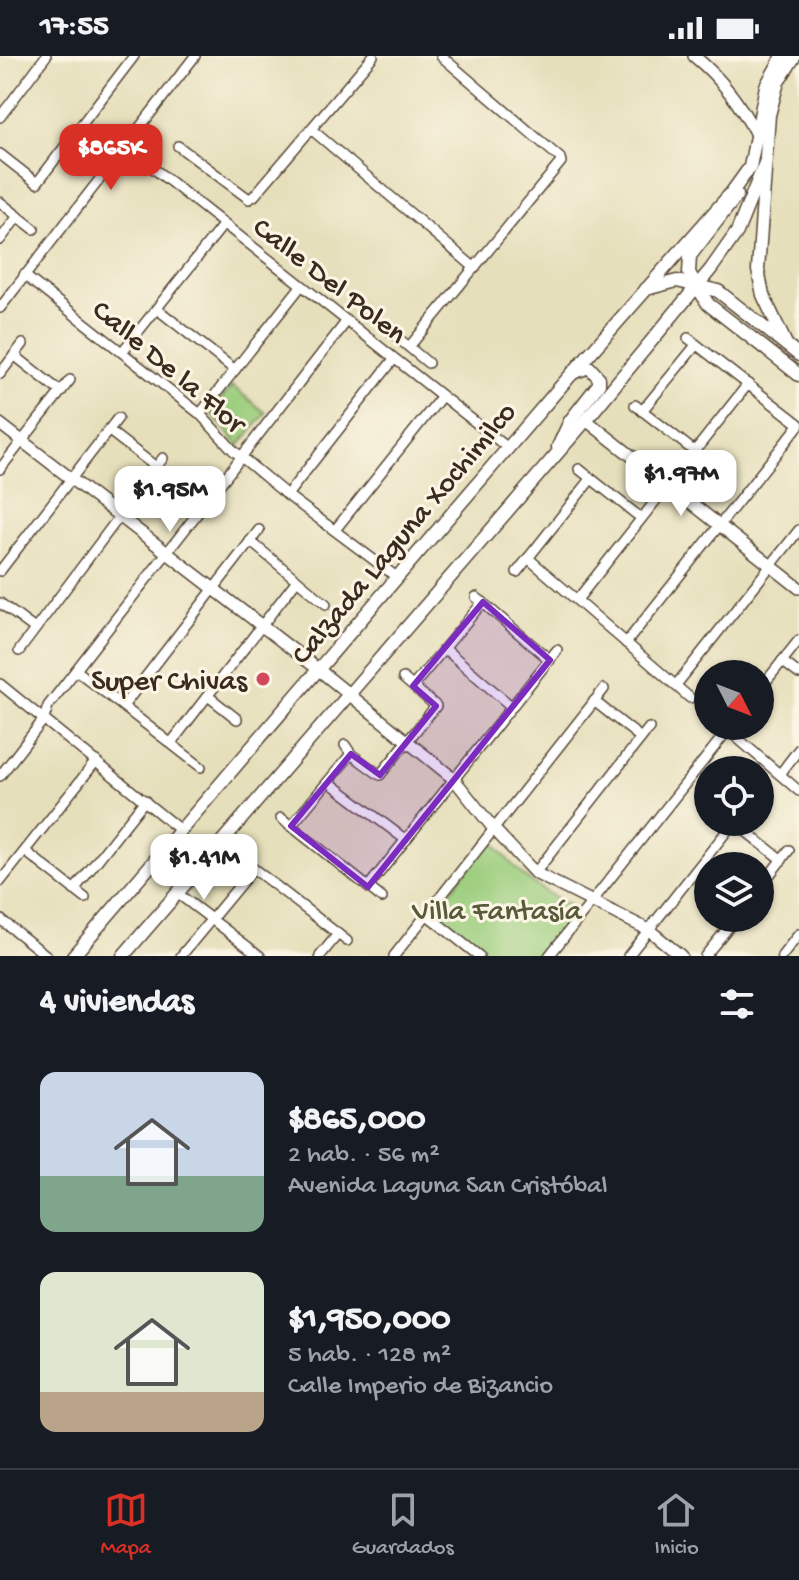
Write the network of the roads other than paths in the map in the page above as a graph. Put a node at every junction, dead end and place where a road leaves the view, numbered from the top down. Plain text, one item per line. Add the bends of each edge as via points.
1 (46, 56) edge
2 (134, 56) edge
3 (195, 56) edge
4 (373, 56) edge
5 (441, 56) edge
6 (694, 56) edge
7 (783, 56) edge
8 (795, 56) edge
9 (799, 70) edge
10 (780, 79) junction
11 (0, 117) edge
12 (311, 129) junction
13 (757, 136) junction
14 (125, 146) junction
15 (178, 146) dead end
16 (0, 154) edge
17 (765, 163) junction
18 (750, 167) junction
19 (0, 202) edge
20 (18, 216) junction
21 (719, 222) junction
22 (223, 225) junction
23 (34, 229) dead end
24 (737, 232) junction
25 (0, 240) edge
26 (475, 268) junction
27 (24, 275) junction
28 (301, 286) junction
29 (697, 286) junction
30 (643, 291) junction
31 (0, 308) edge
32 (157, 309) junction
33 (346, 322) junction
34 (392, 333) dead end
35 (23, 344) dead end
36 (786, 344) junction
37 (409, 347) junction
38 (122, 352) junction
39 (799, 354) edge
40 (14, 355) junction
41 (394, 359) junction
42 (428, 363) dead end
43 (235, 370) junction
44 (0, 374) edge
45 (571, 374) junction
46 (799, 375) edge
47 (70, 380) dead end
48 (748, 384) junction
49 (61, 392) junction
50 (441, 397) junction
51 (200, 414) junction
52 (118, 418) dead end
53 (586, 420) junction
54 (0, 424) edge
55 (799, 424) edge
56 (108, 430) junction
57 (22, 441) junction
58 (508, 448) junction
59 (694, 451) junction
60 (556, 453) junction
61 (241, 456) junction
62 (163, 458) dead end
63 (156, 467) junction
64 (0, 469) edge
65 (579, 469) dead end
66 (71, 479) junction
67 (591, 479) junction
68 (667, 485) junction
69 (287, 495) junction
70 (118, 515) junction
71 (641, 518) junction
72 (719, 526) junction
73 (259, 530) dead end
74 (335, 530) junction
75 (799, 530) edge
76 (250, 541) junction
77 (165, 553) junction
78 (528, 558) junction
79 (770, 566) junction
80 (0, 571) edge
81 (517, 572) dead end
82 (398, 578) junction
83 (297, 580) junction
84 (213, 588) junction
85 (799, 588) edge
86 (577, 600) junction
87 (0, 603) edge
88 (326, 604) dead end
89 (262, 626) junction
90 (35, 629) junction
91 (799, 640) edge
92 (626, 643) junction
93 (445, 649) junction
94 (557, 650) dead end
95 (19, 651) dead end
96 (550, 660) junction
97 (782, 661) junction
98 (76, 670) junction
99 (319, 670) junction
100 (774, 671) edge
101 (799, 674) edge
102 (403, 678) dead end
103 (0, 684) edge
104 (676, 685) junction
105 (413, 686) junction
106 (604, 689) dead end
107 (348, 693) junction
108 (208, 696) junction
109 (690, 698) dead end
110 (594, 701) junction
111 (124, 705) junction
112 (512, 707) junction
113 (44, 719) junction
114 (237, 719) dead end
115 (649, 728) dead end
116 (641, 738) junction
117 (408, 740) junction
118 (720, 740) edge
119 (742, 740) edge
120 (171, 743) junction
121 (799, 749) edge
122 (96, 761) junction
123 (201, 767) dead end
124 (780, 774) junction
125 (0, 776) edge
126 (454, 779) junction
127 (329, 782) junction
128 (799, 791) edge
129 (145, 800) junction
130 (281, 818) dead end
131 (291, 826) junction
132 (493, 828) junction
133 (180, 830) junction
134 (723, 836) edge
135 (752, 836) edge
136 (406, 840) junction
137 (789, 850) dead end
138 (25, 851) junction
139 (782, 860) junction
140 (245, 862) dead end
141 (253, 869) junction
142 (774, 870) edge
143 (535, 873) junction
144 (0, 882) edge
145 (368, 887) junction
146 (74, 890) junction
147 (177, 893) junction
148 (85, 898) dead end
149 (382, 898) dead end
150 (591, 903) junction
151 (426, 914) junction
152 (0, 919) edge
153 (211, 919) junction
154 (649, 930) junction
155 (725, 932) edge
156 (799, 934) edge
157 (47, 956) edge
158 (73, 956) edge
159 (123, 956) edge
160 (181, 956) edge
161 (260, 956) edge
162 (320, 956) edge
163 (394, 956) edge
164 (479, 956) edge
165 (549, 956) edge
166 (628, 956) edge
167 (681, 956) edge
168 (705, 956) edge
169 (782, 956) edge

1 - 11 street
2 - 16 street via 37,183
3 - 14 street
4 - 12 street
5 - 26 street via 561,162
6 - 13 street via 726,85
7 - 13 main road, Calzada Laguna Xochimilco via 766,86
8 - 10 main road
9 - 10 main road
10 - 17 main road via 772,98
12 - 15 street via 249,199
12 - 26 street
13 - 18 main road, Calzada Laguna Xochimilco
14 - 22 street, Calle Del Polen
14 - 27 street
17 - 24 main road, Calzada Laguna Xochimilco
17 - 36 main road via 758,270 763,295
18 - 21 main road
18 - 30 main road, Calzada Laguna Xochimilco
19 - 20 street
20 - 23 street
20 - 25 street
21 - 24 main road via 727,233
21 - 29 main road via 690,256 689,273
22 - 28 street, Calle Del Polen
22 - 32 street
24 - 29 main road, Calzada Laguna Xochimilco
26 - 37 street
27 - 31 street
27 - 38 street, Calle De la Flor
28 - 33 street, Calle Del Polen
28 - 43 street
29 - 30 main road via 677,281
29 - 36 main road via 718,291
29 - 46 main road via 708,304
29 - 53 main road, Calzada Laguna Xochimilco
30 - 45 main road, Calzada Laguna Xochimilco
32 - 38 street
32 - 43 street
33 - 41 street, Calle Del Polen
33 - 61 street
34 - 37 street
35 - 40 street
36 - 39 main road
37 - 42 street
38 - 51 street, Calle De la Flor
40 - 44 street
40 - 49 street
41 - 50 street, Calle Del Polen
41 - 69 street
43 - 51 street
45 - 58 main road, Calzada Laguna Xochimilco
45 - 60 main road via 589,367 599,384 570,421
47 - 49 street
48 - 55 street
48 - 59 street
48 - 59 street via 692,342 638,408
49 - 57 street
50 - 58 street, Calle Del Polen
50 - 74 street
51 - 61 street, Calle De la Flor
52 - 56 street
53 - 60 main road, Calzada Laguna Xochimilco
53 - 68 street
54 - 57 street
55 - 72 street
56 - 63 street
56 - 66 street
57 - 64 street
57 - 66 street
58 - 82 main road, Calzada Laguna Xochimilco
59 - 68 street
60 - 107 main road, Calzada Laguna Xochimilco
61 - 69 street, Calle De la Flor
61 - 77 street
62 - 63 street
63 - 70 street
65 - 67 street
66 - 70 street
66 - 80 street
67 - 71 street
67 - 78 street
68 - 71 street
68 - 72 street
69 - 74 street, Calle De la Flor
70 - 77 street
70 - 90 street
71 - 86 street
72 - 79 street
72 - 92 street
73 - 76 street
74 - 82 street, Calle De la Flor
75 - 79 street
76 - 83 street
76 - 84 street
77 - 84 street
77 - 98 street
78 - 81 street
78 - 86 street
79 - 85 street
79 - 104 street
82 - 99 main road, Calzada Laguna Xochimilco
83 - 88 street
83 - 89 street
84 - 89 street
84 - 111 street
86 - 92 street
87 - 90 street
89 - 99 street
89 - 108 street
90 - 95 street
91 - 97 street
92 - 104 street
93 - 96 street via 480,600
93 - 105 street
93 - 112 street
94 - 96 street
96 - 112 street
97 - 100 street
97 - 101 street
98 - 111 street
98 - 113 street
99 - 107 street
99 - 133 main road, Calzada Laguna Xochimilco
102 - 105 street
103 - 113 street
104 - 109 street
105 - 117 street via 436,706
106 - 110 street
107 - 117 street
107 - 147 main road, Calzada Laguna Xochimilco
108 - 114 street
108 - 120 street
110 - 116 street
110 - 132 street
111 - 120 street
112 - 126 street
113 - 122 street
113 - 125 street
115 - 116 street
116 - 143 street
117 - 126 street
117 - 127 street via 380,775 348,749
118 - 150 street
119 - 124 street
120 - 123 street
121 - 124 street
122 - 129 street
122 - 138 street
124 - 128 street
126 - 132 street
126 - 136 street
127 - 131 street
127 - 136 street
129 - 133 street
129 - 146 street
130 - 131 street
131 - 145 street
132 - 143 street
132 - 151 street
133 - 158 main road, Calzada Laguna Xochimilco
134 - 154 street
135 - 139 street
136 - 145 street
137 - 139 street
138 - 144 street
138 - 146 street
139 - 142 street
140 - 141 street
141 - 153 street
141 - 162 street via 342,937
143 - 150 street
145 - 149 street
146 - 148 street
147 - 153 street
147 - 159 main road, Calzada Laguna Xochimilco
150 - 154 street
150 - 165 street
151 - 163 street
151 - 164 street
152 - 157 street
153 - 160 street
153 - 161 street
154 - 166 street
154 - 167 street
155 - 168 street
156 - 169 street

